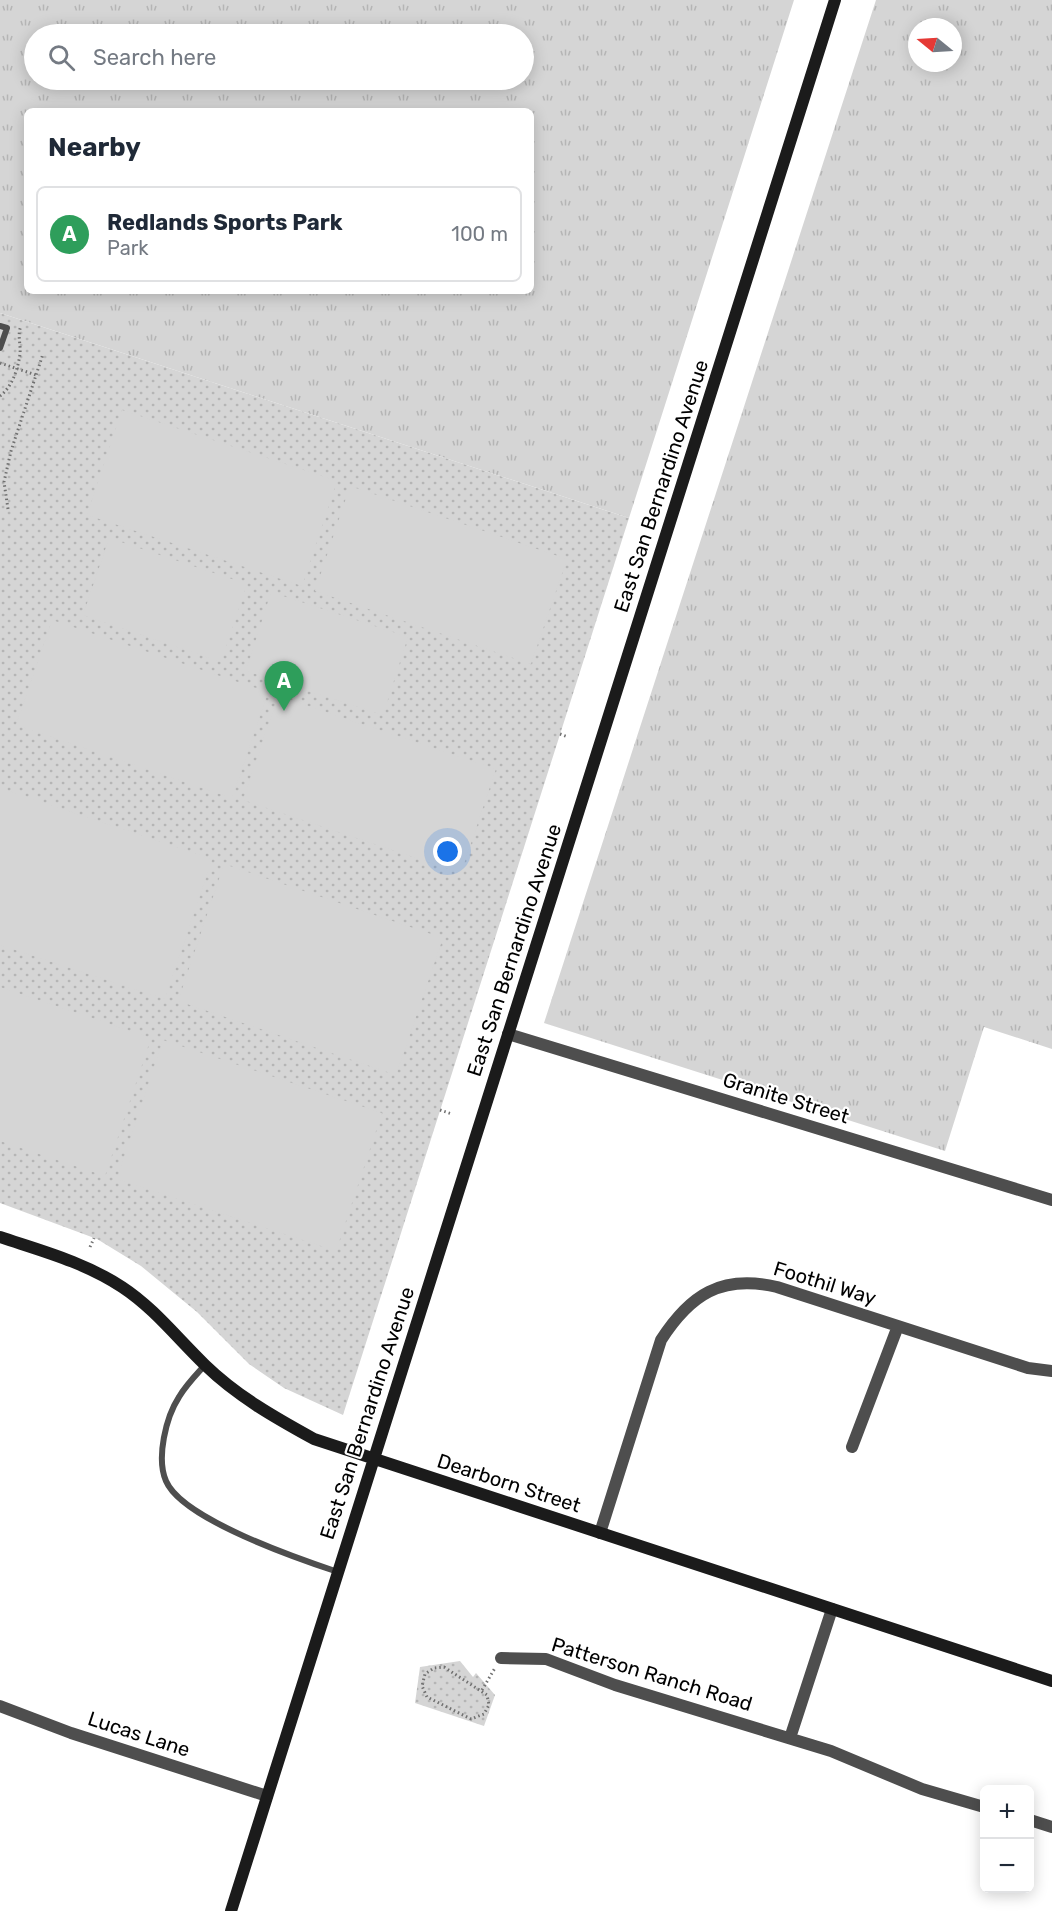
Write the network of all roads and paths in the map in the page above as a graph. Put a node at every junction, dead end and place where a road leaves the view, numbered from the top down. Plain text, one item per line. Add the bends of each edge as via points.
1 (835, 0) edge
2 (0, 326) edge
3 (21, 326) dead end
4 (0, 348) edge
5 (43, 354) dead end
6 (0, 363) edge
7 (16, 369) junction
8 (36, 375) junction
9 (0, 396) edge
10 (8, 509) dead end
11 (560, 734) dead end
12 (568, 737) dead end
13 (508, 1034) junction
14 (440, 1110) dead end
15 (452, 1114) dead end
16 (1052, 1200) edge
17 (0, 1236) edge
18 (94, 1239) dead end
19 (90, 1247) dead end
20 (898, 1326) junction
21 (205, 1365) junction
22 (1052, 1371) edge
23 (852, 1447) dead end
24 (374, 1458) junction
25 (600, 1533) junction
26 (338, 1572) junction
27 (832, 1609) junction
28 (501, 1658) joint
29 (1052, 1681) edge
30 (482, 1690) junction
31 (0, 1706) edge
32 (790, 1738) junction
33 (267, 1796) junction
34 (980, 1806) edge
35 (1034, 1822) edge
36 (1052, 1827) edge
37 (231, 1911) edge

1 - 13 street, East San Bernardino Avenue
2 - 4 lane via 7,328
3 - 7 path
5 - 8 path
6 - 7 path
7 - 8 path
7 - 9 path via 8,390
8 - 10 path via 4,482
11 - 12 path
13 - 16 street, Granite Street
13 - 24 street, East San Bernardino Avenue
14 - 15 path
17 - 21 street, Dearborn Street via 87,1266 123,1288 155,1313
18 - 19 path
20 - 22 street, Foothil Way via 1028,1368
20 - 23 street
20 - 25 street, Foothil Way via 760,1283 723,1286 700,1295 678,1313 661,1340
21 - 24 street, Dearborn Street via 250,1403 314,1438
21 - 26 lane via 178,1397 170,1417 164,1442 166,1481 196,1510 284,1554
24 - 25 street, Dearborn Street
24 - 26 street, East San Bernardino Avenue
25 - 27 street, Dearborn Street
26 - 33 street, East San Bernardino Avenue
27 - 29 street, Dearborn Street
27 - 32 street
28 - 30 path
28 - 32 street, Patterson Ranch Road via 546,1659 637,1692
30 - 30 path via 489,1700 487,1710 471,1719 431,1701 424,1693 423,1680 430,1670 444,1667
31 - 33 street, Lucas Lane
32 - 34 street, Patterson Ranch Road via 922,1789
33 - 37 street, East San Bernardino Avenue
35 - 36 street

